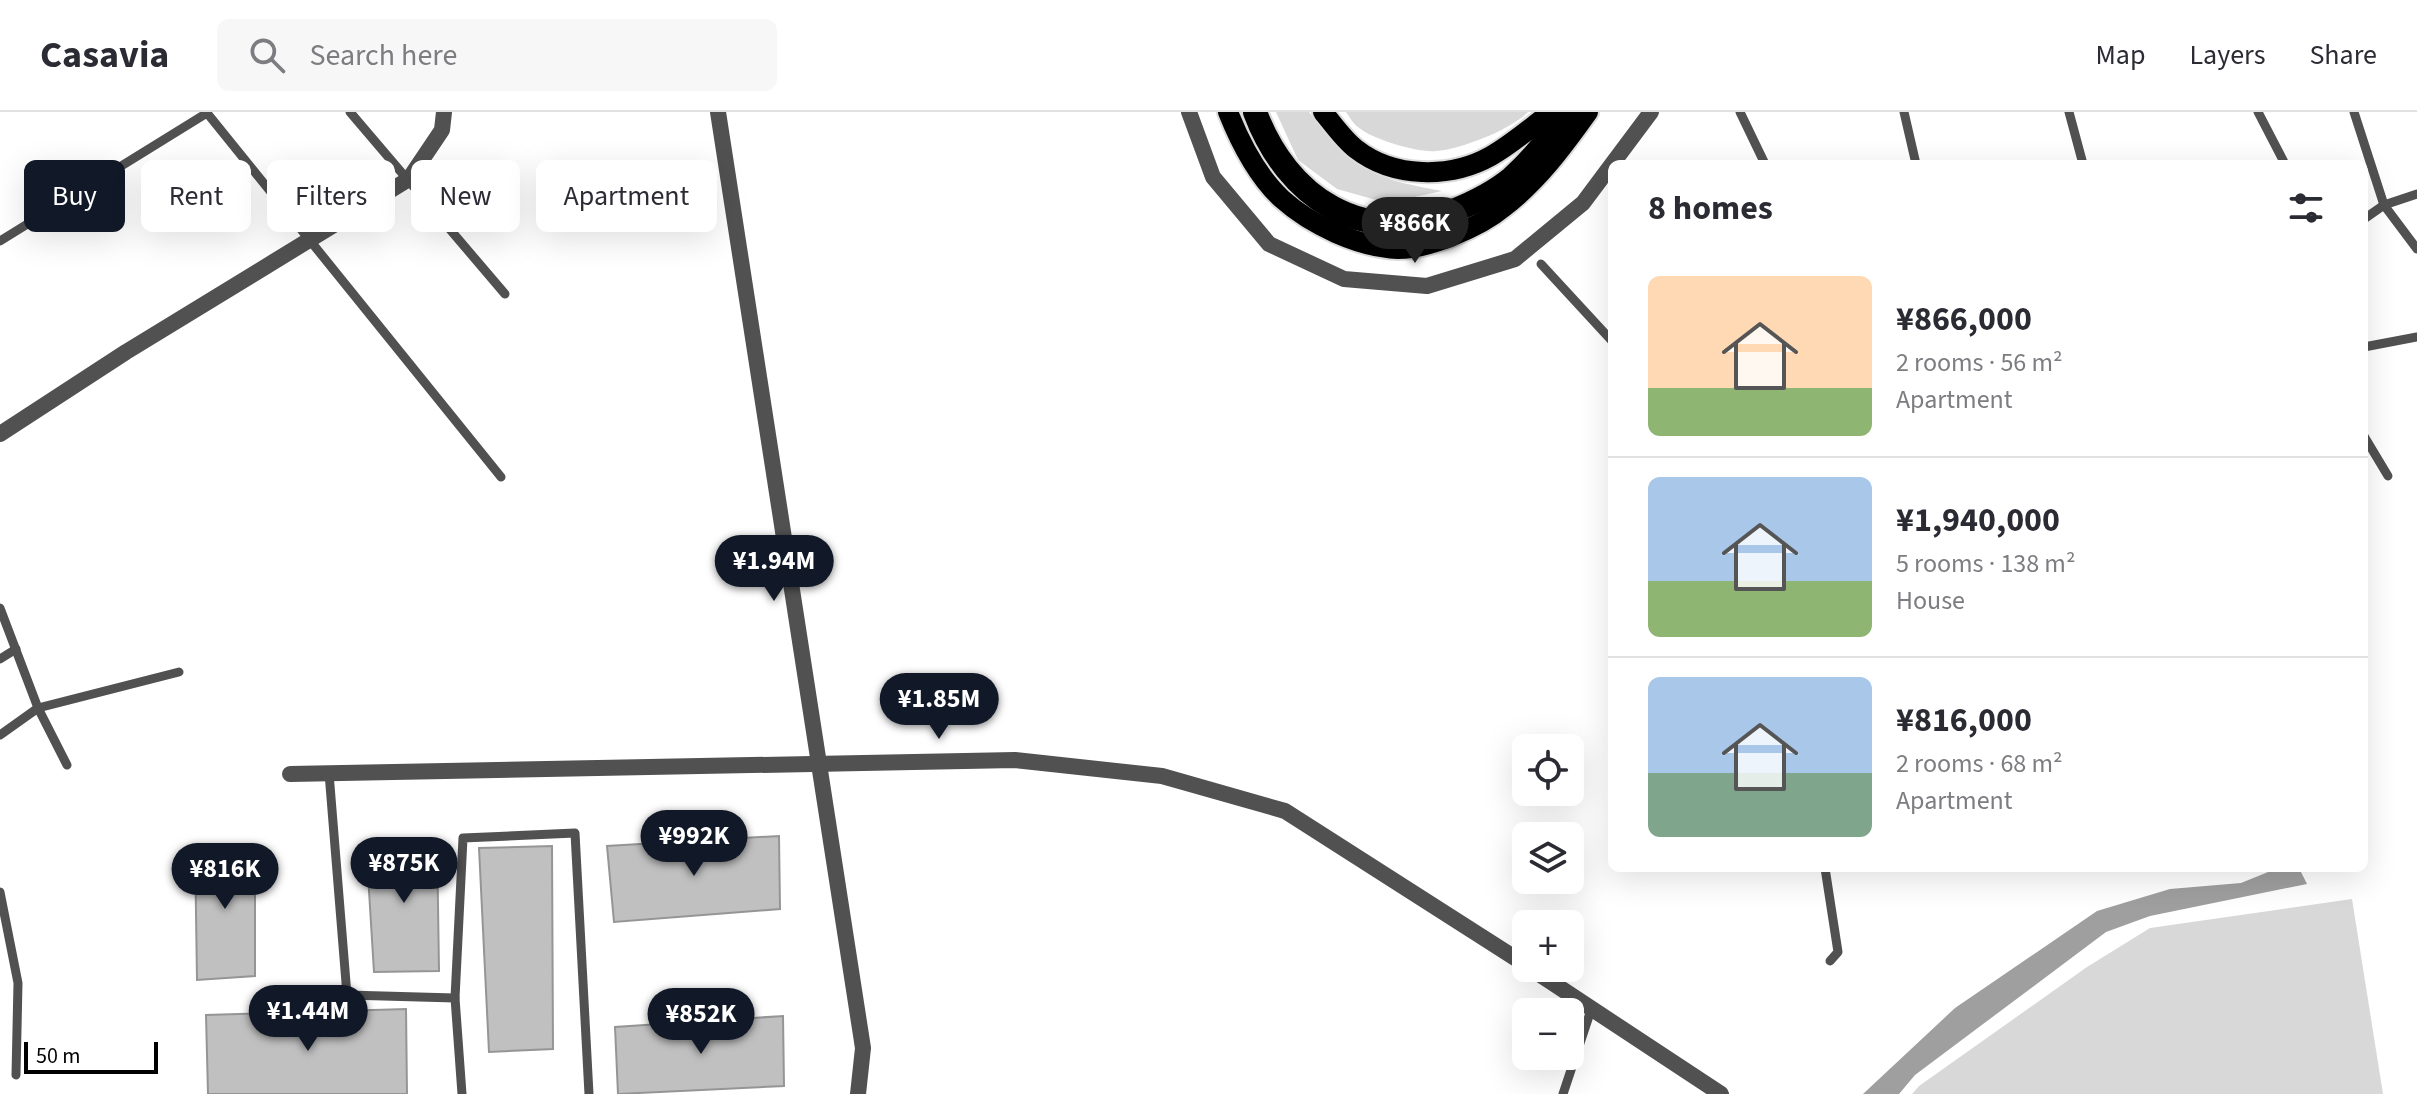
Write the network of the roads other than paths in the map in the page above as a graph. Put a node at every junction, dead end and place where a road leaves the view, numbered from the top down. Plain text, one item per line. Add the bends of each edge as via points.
1 (350, 112) edge
2 (444, 112) edge
3 (718, 112) edge
4 (1189, 112) edge
5 (1228, 112) edge
6 (1255, 112) edge
7 (1323, 112) edge
8 (1551, 112) edge
9 (1567, 112) edge
10 (1588, 112) edge
11 (1651, 112) edge
12 (1740, 112) edge
13 (1904, 112) edge
14 (2069, 112) edge
15 (2258, 112) edge
16 (2354, 112) edge
17 (207, 113) edge
18 (1615, 160) edge
19 (1763, 160) edge
20 (1915, 160) edge
21 (2082, 160) edge
22 (2283, 160) edge
23 (1608, 170) edge
24 (409, 179) junction
25 (2417, 194) edge
26 (2384, 205) junction
27 (2368, 216) edge
28 (309, 240) junction
29 (0, 241) edge
30 (2417, 249) edge
31 (1541, 264) dead end
32 (505, 294) dead end
33 (1608, 337) edge
34 (2417, 337) edge
35 (2368, 346) edge
36 (0, 434) edge
37 (2368, 443) edge
38 (2388, 476) dead end
39 (501, 477) dead end
40 (0, 608) edge
41 (16, 649) junction
42 (0, 659) edge
43 (179, 672) dead end
44 (38, 708) junction
45 (0, 735) edge
46 (819, 764) junction
47 (67, 765) dead end
48 (329, 773) junction
49 (290, 774) dead end
50 (1826, 872) edge
51 (0, 892) edge
52 (1512, 957) edge
53 (1830, 961) dead end
54 (1552, 982) edge
55 (347, 995) junction
56 (455, 998) junction
57 (278, 999) dead end
58 (1592, 1007) junction
59 (16, 1075) dead end
60 (462, 1094) edge
61 (589, 1094) edge
62 (858, 1094) edge
63 (1563, 1094) edge
64 (1721, 1094) edge

1 - 24 lane
2 - 24 street via 442,130
3 - 46 street
4 - 23 street via 1213,177 1269,244 1344,279 1427,286 1515,259 1583,203
5 - 10 main road via 1279,197 1303,216 1364,242 1398,249 1431,243 1502,209 1540,174
6 - 9 highway via 1277,158 1309,195 1371,223 1404,224 1473,203 1511,179
7 - 8 main road via 1356,149 1384,166 1418,173 1457,170 1490,157
11 - 18 street
12 - 19 lane
13 - 20 lane
14 - 21 lane
15 - 22 lane
16 - 26 lane
17 - 28 lane
17 - 29 lane
24 - 28 street
24 - 32 lane
25 - 26 lane
26 - 27 lane
26 - 30 lane
28 - 36 street
28 - 39 lane
31 - 33 lane
34 - 35 lane
37 - 38 lane
40 - 41 lane
41 - 42 lane
41 - 44 lane
43 - 44 lane
44 - 45 lane
44 - 47 lane
46 - 48 street
46 - 52 street via 1015,760 1162,776 1285,811
46 - 62 street via 863,1048
48 - 49 street
48 - 55 lane
50 - 53 lane via 1838,952
51 - 59 lane via 18,983
54 - 58 street
55 - 56 lane
55 - 57 lane
56 - 60 lane
56 - 61 lane via 463,838 575,833
58 - 63 lane
58 - 64 street

